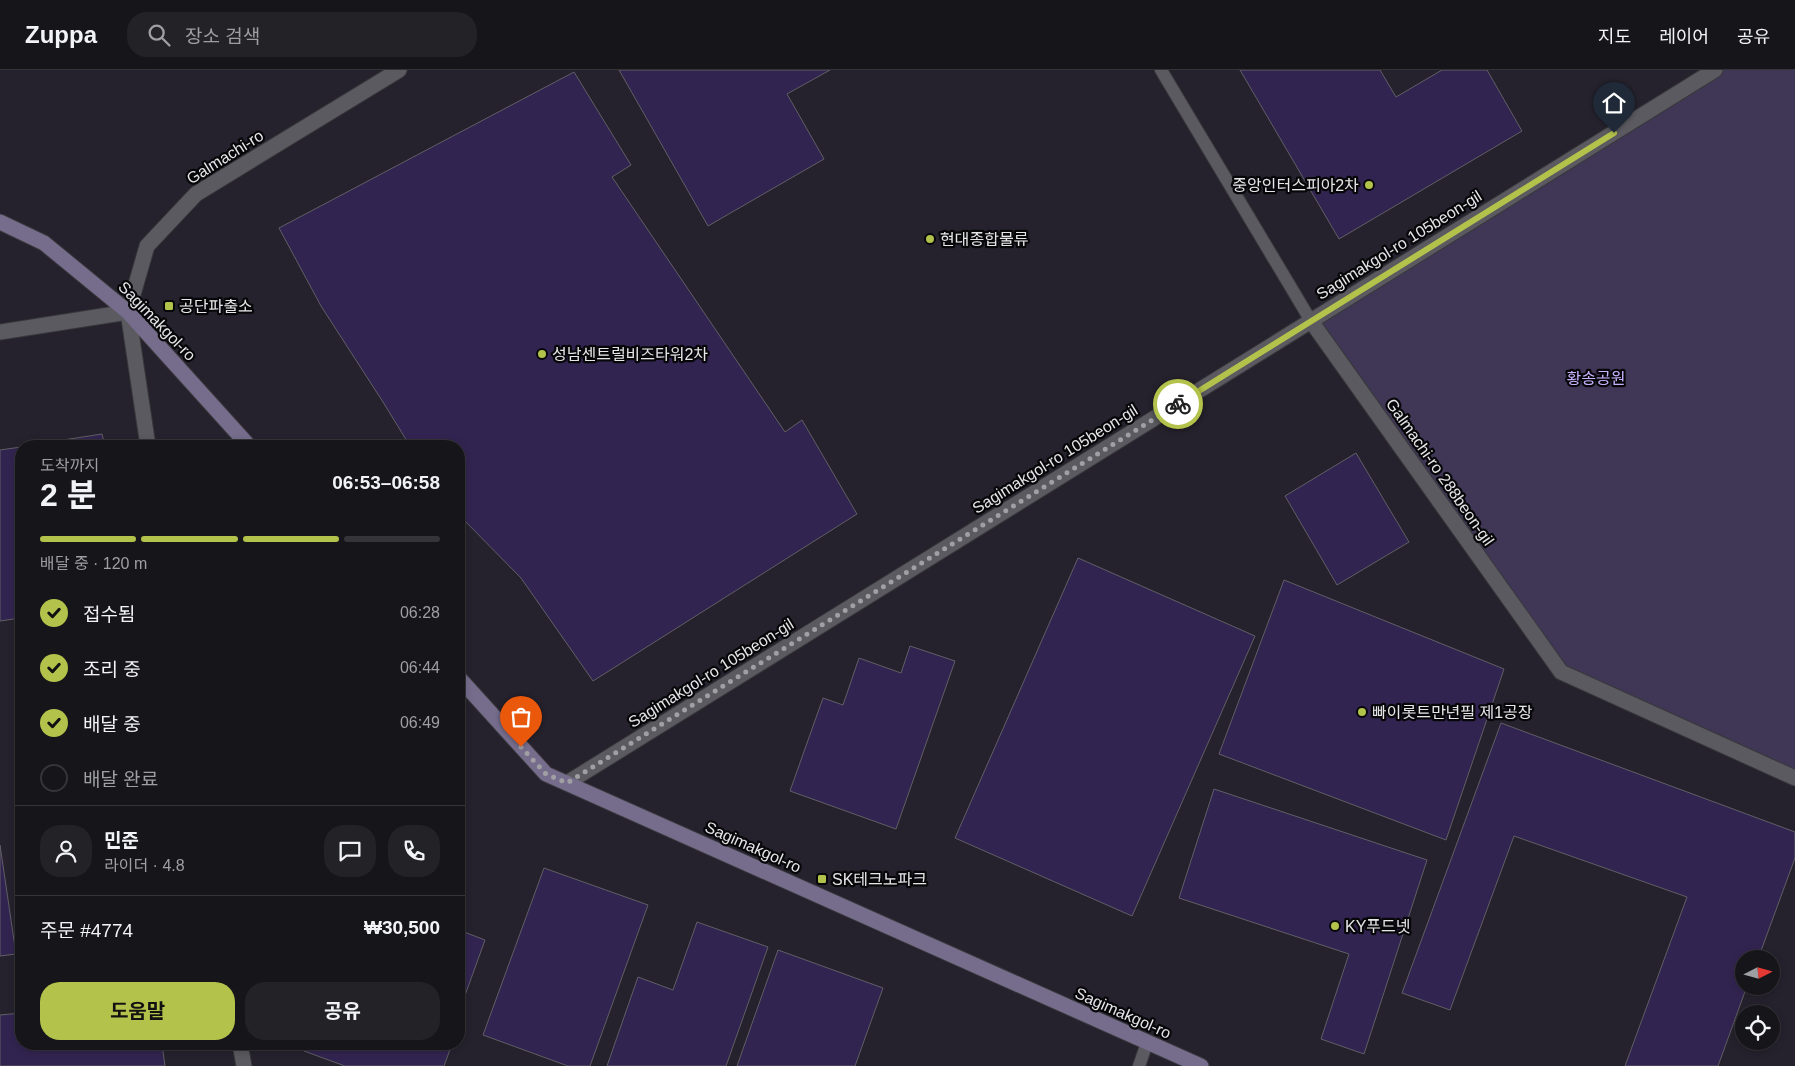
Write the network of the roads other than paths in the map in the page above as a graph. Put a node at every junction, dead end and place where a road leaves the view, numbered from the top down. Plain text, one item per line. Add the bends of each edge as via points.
1 (399, 70) edge
2 (1160, 70) edge
3 (1715, 70) edge
4 (0, 222) edge
5 (128, 312) junction
6 (1311, 320) junction
7 (0, 332) edge
8 (147, 440) edge
9 (244, 440) edge
10 (465, 685) edge
11 (1795, 778) edge
12 (567, 783) junction
13 (1147, 1043) junction
14 (241, 1050) edge
15 (244, 1066) edge
16 (1139, 1066) edge
17 (1202, 1066) edge

1 - 5 street, Galmachi-ro via 196,194 147,246
2 - 6 lane, Galmachi-ro 288beon-gil
3 - 6 street, Sagimakgol-ro 105beon-gil
4 - 5 street, Sagimakgol-ro via 44,243
5 - 7 street
5 - 8 street
5 - 9 street, Sagimakgol-ro
6 - 11 street, Galmachi-ro 288beon-gil via 1561,672
6 - 12 street, Sagimakgol-ro 105beon-gil
10 - 12 street, Sagimakgol-ro via 546,774
12 - 13 street, Sagimakgol-ro
13 - 16 lane
13 - 17 street, Sagimakgol-ro
14 - 15 street

